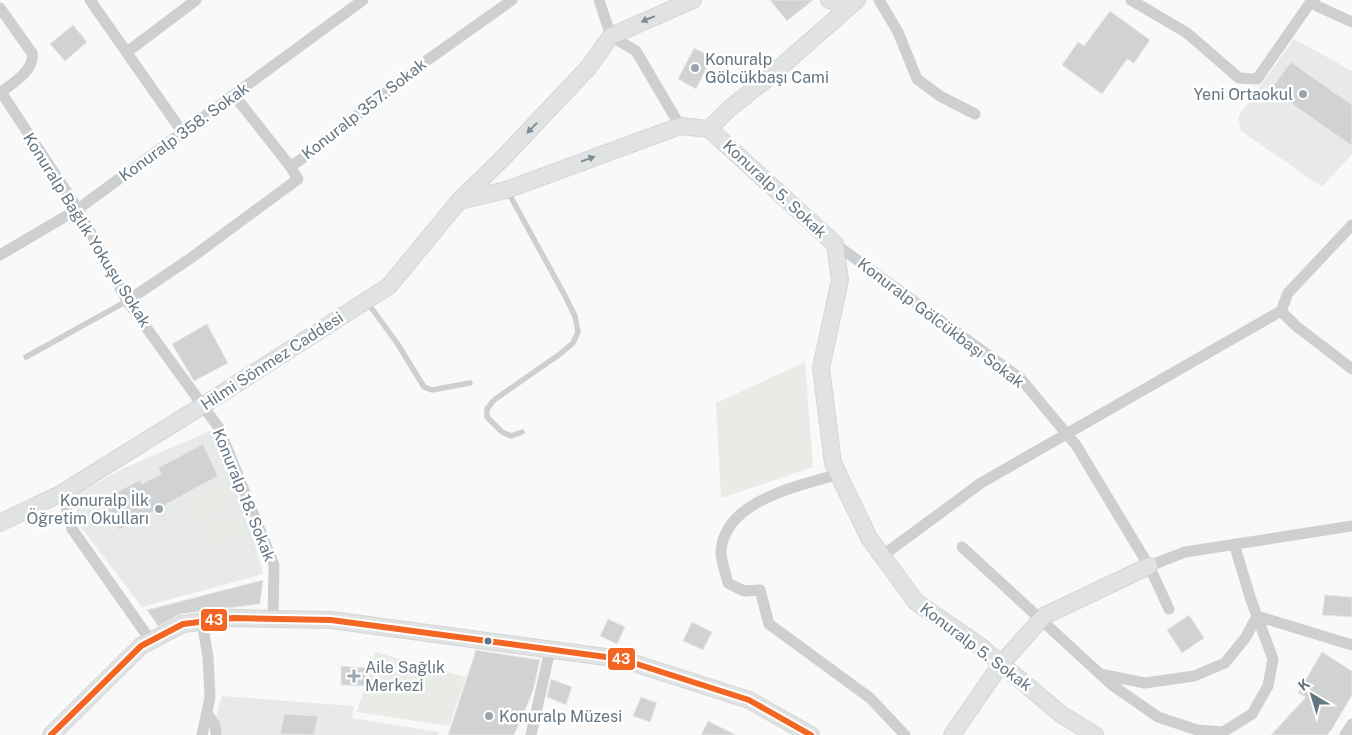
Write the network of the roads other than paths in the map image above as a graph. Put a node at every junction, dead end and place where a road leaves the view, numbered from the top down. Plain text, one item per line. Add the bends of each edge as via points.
1 (90, 0) edge
2 (196, 0) edge
3 (363, 0) edge
4 (512, 0) edge
5 (599, 0) edge
6 (693, 0) edge
7 (829, 0) edge
8 (879, 0) edge
9 (1131, 0) edge
10 (1312, 0) edge
11 (853, 3) edge
12 (0, 8) edge
13 (1352, 22) edge
14 (611, 36) junction
15 (127, 52) junction
16 (1, 93) edge
17 (234, 96) junction
18 (975, 114) dead end
19 (680, 126) junction
20 (709, 129) junction
21 (183, 133) junction
22 (290, 166) junction
23 (506, 190) junction
24 (459, 201) junction
25 (78, 209) junction
26 (1352, 225) edge
27 (835, 244) junction
28 (0, 255) edge
29 (127, 300) junction
30 (366, 300) junction
31 (1281, 311) junction
32 (26, 357) dead end
33 (1352, 369) edge
34 (470, 383) dead end
35 (202, 406) junction
36 (522, 432) dead end
37 (1067, 434) junction
38 (839, 474) junction
39 (62, 493) junction
40 (0, 523) edge
41 (1352, 526) edge
42 (1234, 544) junction
43 (962, 547) dead end
44 (882, 556) junction
45 (1149, 566) junction
46 (1169, 609) dead end
47 (1257, 616) junction
48 (273, 619) junction
49 (1040, 620) junction
50 (202, 622) junction
51 (151, 641) junction
52 (1352, 646) edge
53 (550, 650) junction
54 (1001, 664) junction
55 (1100, 674) junction
56 (207, 713) junction
57 (1352, 724) edge
58 (51, 735) edge
59 (202, 735) edge
60 (216, 735) edge
61 (531, 735) edge
62 (811, 735) edge
63 (905, 735) edge
64 (952, 735) edge
65 (1095, 735) edge
66 (1345, 735) edge

1 - 15 street
2 - 15 street
3 - 17 street, Konuralp 358. Sokak
4 - 22 street, Konuralp 357. Sokak via 422,64
5 - 14 street
6 -> 14 street, Hilmi Sönmez Caddesi
7 - 11 street
8 - 18 street via 898,32 917,79 940,96
9 - 10 street via 1187,33 1239,78 1257,79
10 - 13 street
11 - 20 street
12 - 16 street, Konuralp Bağlık Yokuşu Sokak via 32,53 34,61
14 - 19 street via 636,51
14 -> 24 street, Hilmi Sönmez Caddesi via 582,74
15 - 21 street
16 - 25 street, Konuralp Bağlık Yokuşu Sokak
17 - 21 street, Konuralp 358. Sokak
17 - 22 street, Konuralp 357. Sokak
19 - 20 street
23 -> 19 street
20 - 27 street, Konuralp 5. Sokak
21 - 25 street, Konuralp 358. Sokak
22 - 29 street via 298,179 191,258
23 - 24 street
23 - 36 lane via 564,294 575,316 578,332 560,354 494,400 487,409 487,417 502,432 511,436
24 - 30 street, Hilmi Sönmez Caddesi via 388,286
25 - 28 street, Konuralp 358. Sokak
25 - 29 street, Konuralp Bağlık Yokuşu Sokak
26 - 31 street via 1288,293
27 - 37 street, Konuralp Gölcükbaşı Sokak via 1020,378
27 - 38 street, Konuralp 5. Sokak via 840,280 821,368 833,463
29 - 32 lane
29 - 35 street, Konuralp Bağlık Yokuşu Sokak
30 - 34 lane via 424,386 432,390
30 - 35 street, Hilmi Sönmez Caddesi
31 - 33 street
31 - 37 street
35 - 39 street, Hilmi Sönmez Caddesi
35 - 48 street, Konuralp 18. Sokak via 219,428 274,565
37 - 44 street via 981,483
37 - 45 street, Konuralp Gölcükbaşı Sokak
38 - 44 street, Konuralp 5. Sokak via 869,538
38 - 63 street via 764,497 730,524 721,552 728,582 744,591 760,590 768,624 870,698
39 - 40 street, Hilmi Sönmez Caddesi
39 - 51 street via 72,529
41 - 42 street
42 - 45 street via 1185,552
42 - 47 street
43 - 49 street
44 - 54 street, Konuralp 5. Sokak via 916,602
45 - 46 street, Konuralp Gölcükbaşı Sokak
45 - 49 street
47 - 52 street
47 - 55 street via 1246,638 1225,664 1194,676 1145,683
47 - 55 street via 1272,659 1268,686 1252,714 1223,732 1197,730 1158,717
48 - 50 street via 233,618
48 - 53 street via 331,620
49 - 54 street
49 - 55 street
50 - 51 street via 183,624
50 - 56 street via 208,657 210,697
51 - 58 street via 141,646
53 - 61 street
53 - 62 street via 621,659 749,700
54 - 64 street
54 - 65 street, Konuralp 5. Sokak via 1062,715
56 - 59 street
56 - 60 street via 216,725
57 - 66 street

